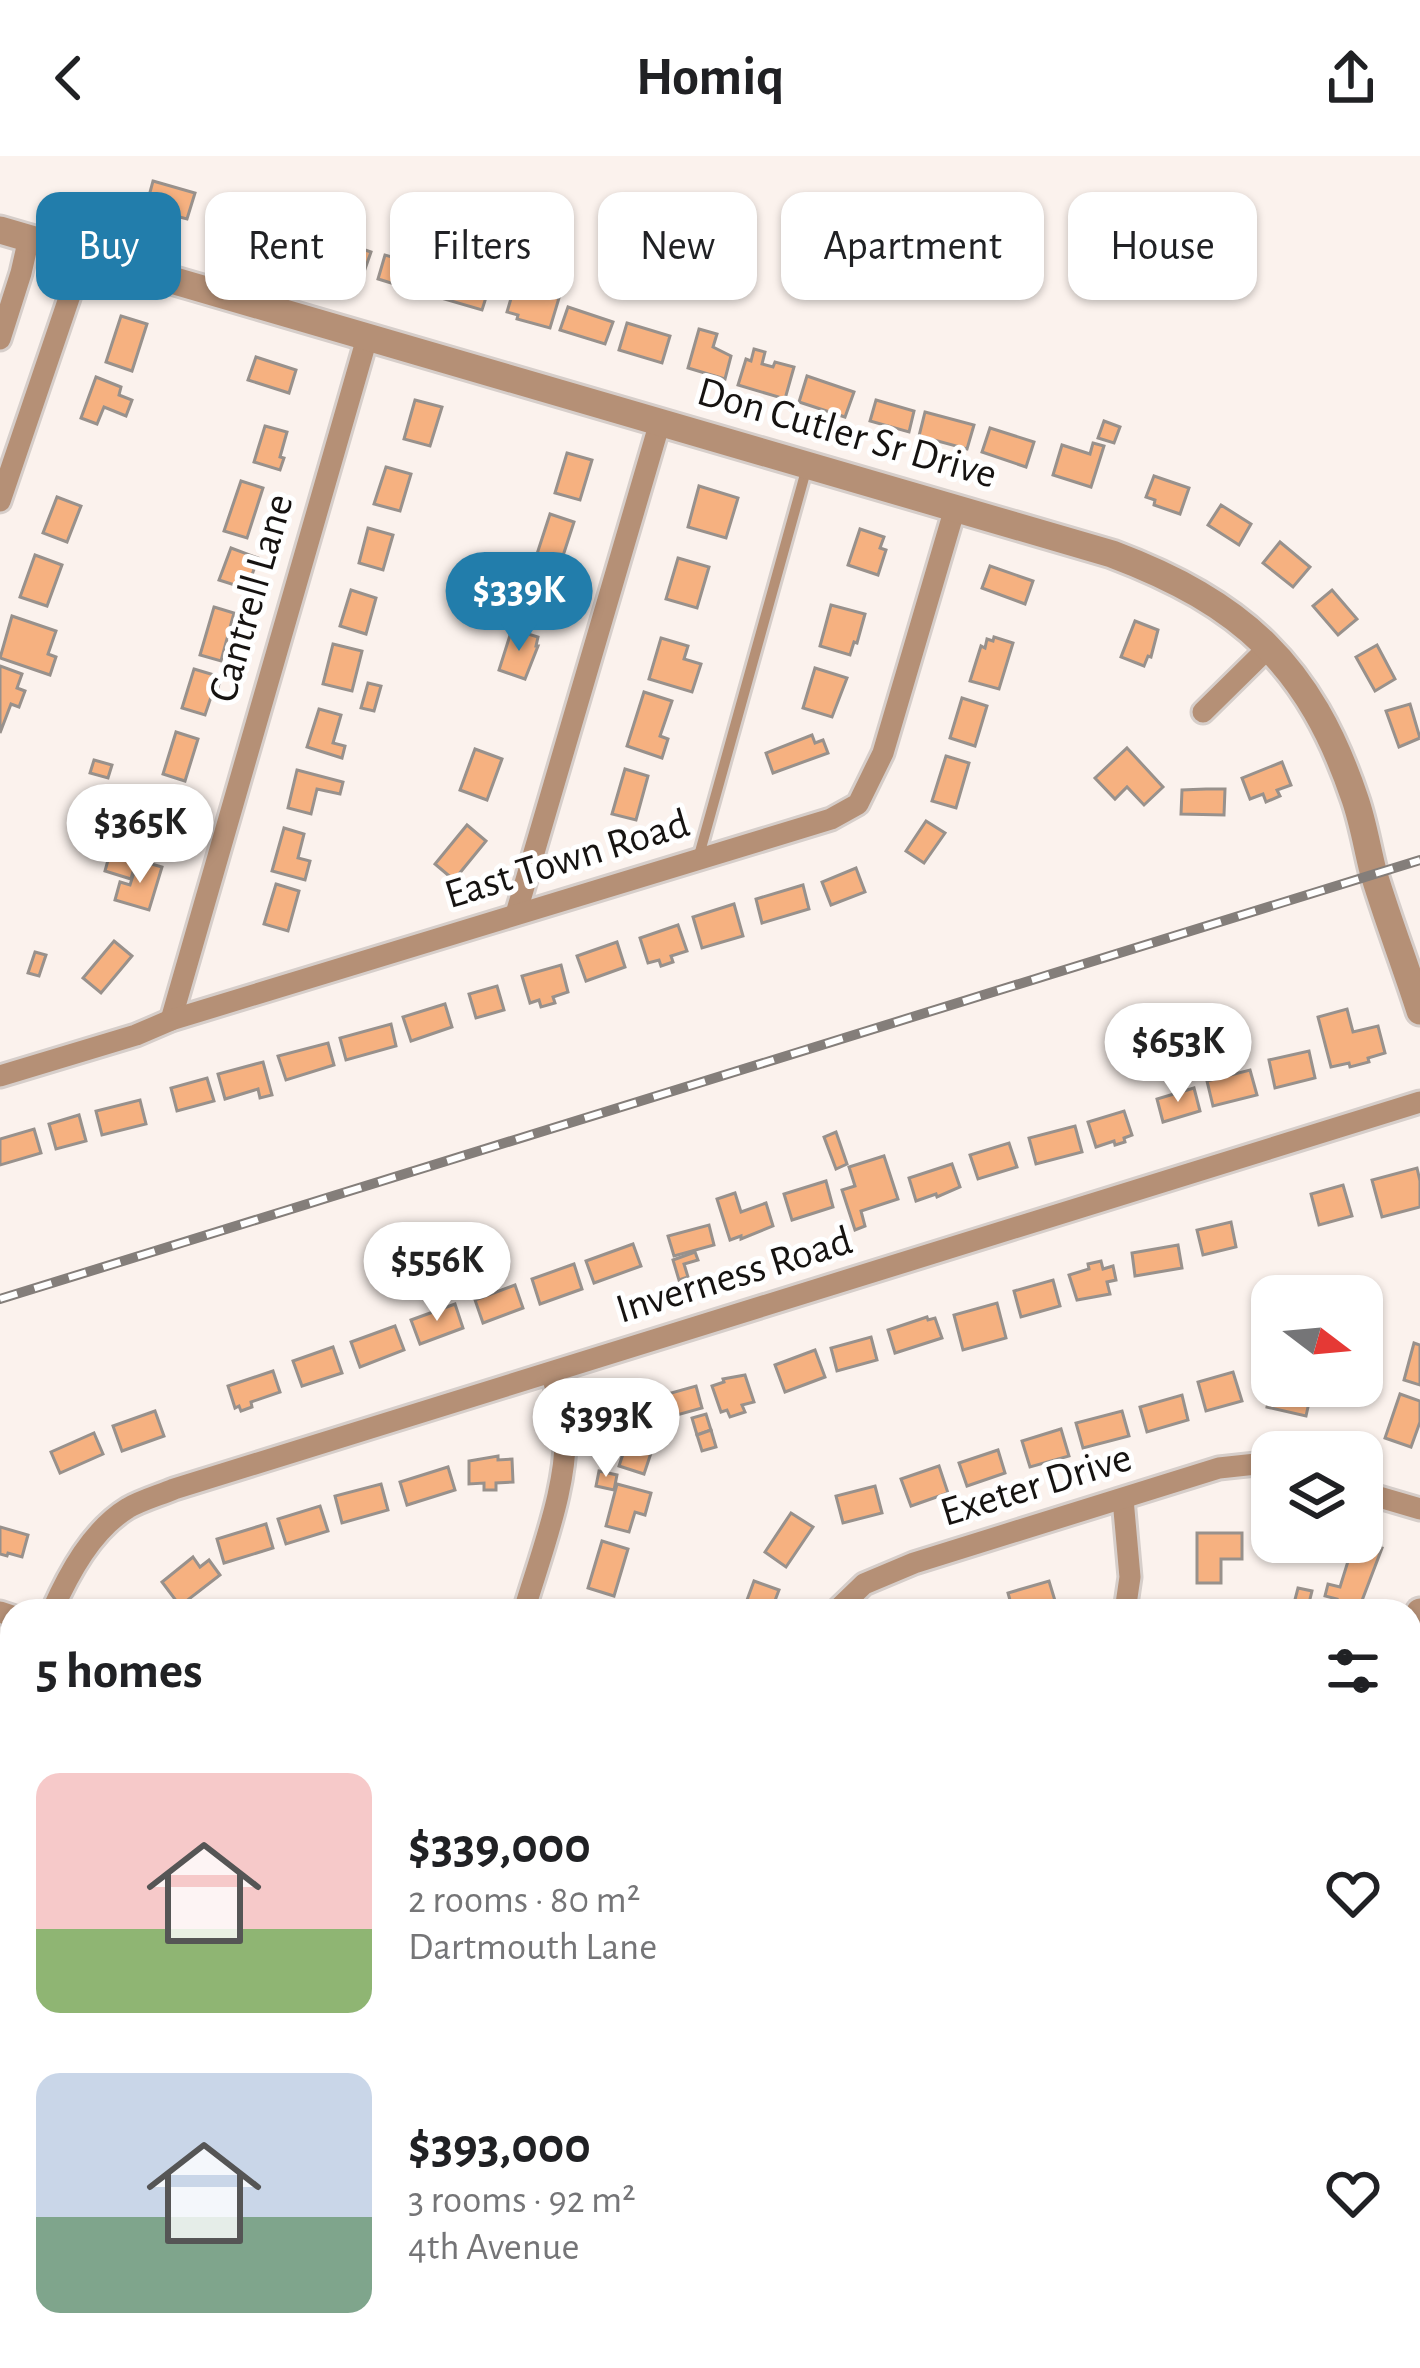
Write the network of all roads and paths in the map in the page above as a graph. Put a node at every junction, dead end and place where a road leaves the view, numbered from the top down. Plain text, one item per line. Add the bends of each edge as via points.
1 (0, 230) edge
2 (29, 238) junction
3 (36, 240) edge
4 (181, 283) edge
5 (68, 300) edge
6 (367, 338) junction
7 (0, 339) edge
8 (660, 422) junction
9 (808, 464) junction
10 (0, 501) edge
11 (955, 508) junction
12 (1269, 647) junction
13 (1203, 712) dead end
14 (698, 859) junction
15 (516, 914) junction
16 (1420, 1011) edge
17 (171, 1020) junction
18 (0, 1076) edge
19 (1420, 1102) edge
20 (551, 1374) junction
21 (1251, 1465) edge
22 (1383, 1498) edge
23 (1123, 1499) junction
24 (1420, 1509) edge
25 (57, 1599) edge
26 (527, 1599) edge
27 (848, 1599) edge
28 (1126, 1599) edge

1 - 2 street, Don Cutler Sr Drive
2 - 3 street, Don Cutler Sr Drive
2 - 7 street
4 - 6 street, Don Cutler Sr Drive
5 - 10 street
6 - 8 street, Don Cutler Sr Drive
6 - 17 street, Cantrell Lane
8 - 9 street, Don Cutler Sr Drive
8 - 15 street
9 - 11 street, Don Cutler Sr Drive
9 - 14 lane
11 - 12 street, Don Cutler Sr Drive via 1151,568 1219,605
11 - 14 street, East Town Road via 883,753 858,804
12 - 13 street
12 - 16 street, Don Cutler Sr Drive via 1337,755
14 - 15 street, East Town Road
15 - 17 street, East Town Road
17 - 18 street, East Town Road
19 - 20 street, Inverness Road
20 - 25 street, Inverness Road via 130,1507 90,1544
20 - 26 street via 565,1454
21 - 23 street, Exeter Drive
22 - 24 street
23 - 27 street, Exeter Drive via 914,1563 864,1583
23 - 28 street

